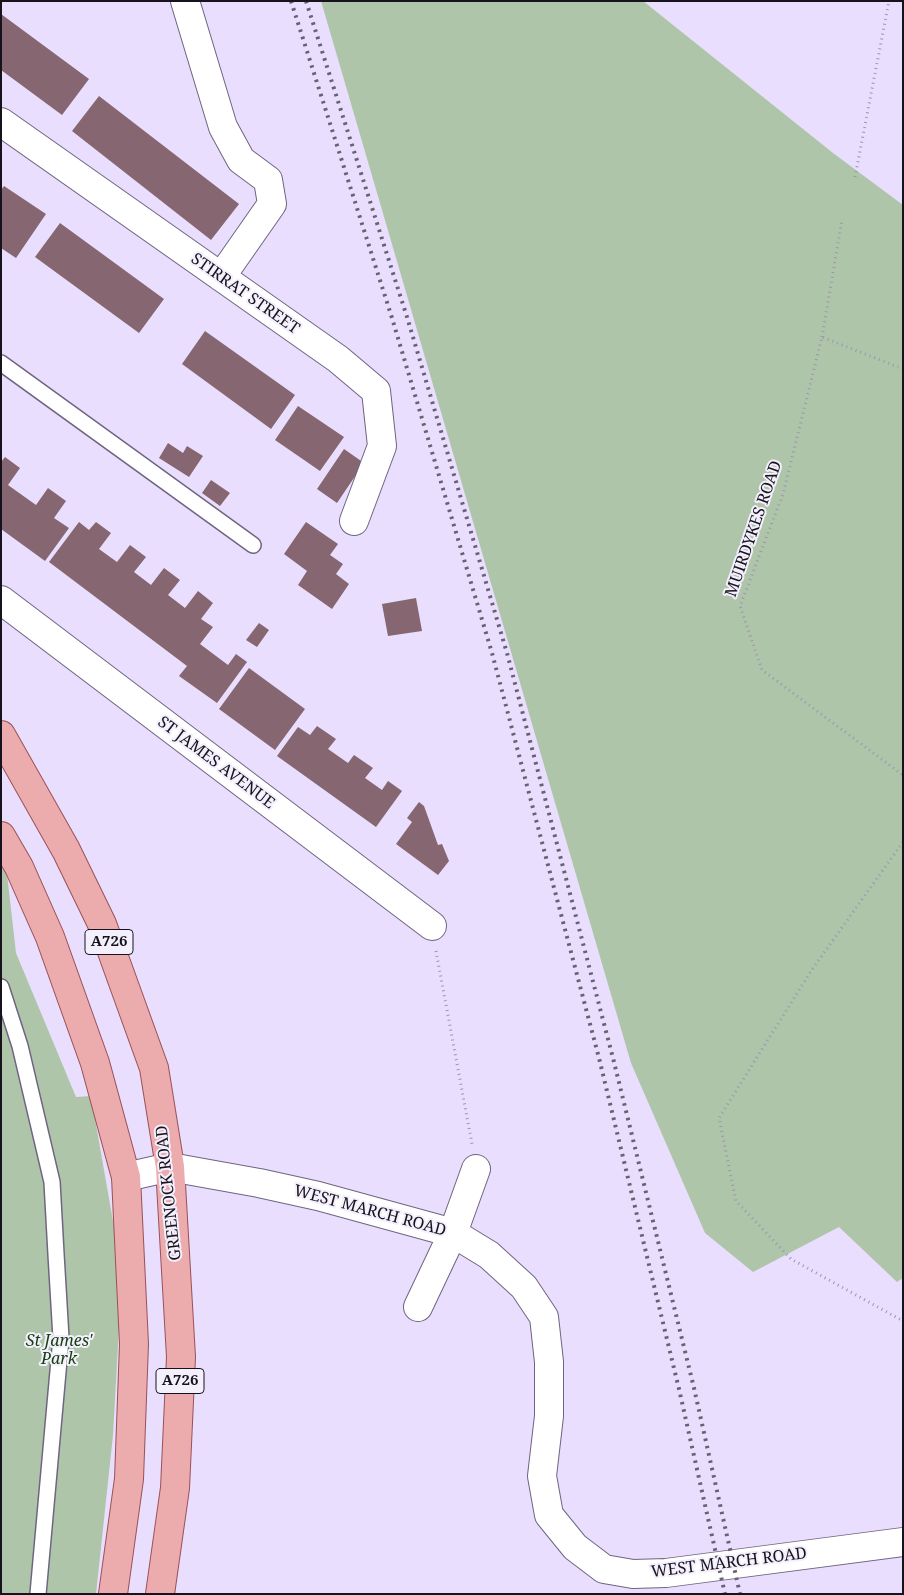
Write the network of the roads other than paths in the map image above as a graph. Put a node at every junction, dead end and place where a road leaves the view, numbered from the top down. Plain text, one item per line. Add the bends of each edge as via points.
1 (185, 1) edge
2 (3, 130) edge
3 (220, 276) junction
4 (1, 363) edge
5 (354, 521) dead end
6 (252, 545) dead end
7 (1, 600) edge
8 (1, 735) edge
9 (1, 836) edge
10 (432, 926) road end
11 (1, 987) edge
12 (170, 1167) junction
13 (476, 1169) road end
14 (126, 1177) junction
15 (453, 1233) junction
16 (418, 1307) dead end
17 (903, 1542) edge
18 (38, 1594) edge
19 (113, 1594) edge
20 (160, 1594) edge

1 - 3 street via 223,127 241,160 268,180 272,204
2 - 3 street, STIRRAT STREET
3 - 5 street, STIRRAT STREET via 338,359 376,391 382,446
4 - 6 lane
7 - 10 street, ST JAMES AVENUE
8 - 12 main road, GREENOCK ROAD / A726 via 66,850 102,924 154,1068
9 - 14 main road, A726 via 19,866 50,937 95,1063
11 - 18 lane via 20,1046 52,1182 61,1338
12 - 14 street, WEST MARCH ROAD
12 - 15 street, WEST MARCH ROAD via 318,1196
12 - 20 main road, GREENOCK ROAD / A726 via 182,1357 175,1488
13 - 15 street
14 - 19 main road, A726 via 134,1344 129,1479
15 - 16 street
15 - 17 street, WEST MARCH ROAD via 489,1255 524,1287 544,1317 550,1362 549,1416 542,1476 549,1515 575,1548 604,1569 632,1574 666,1573

